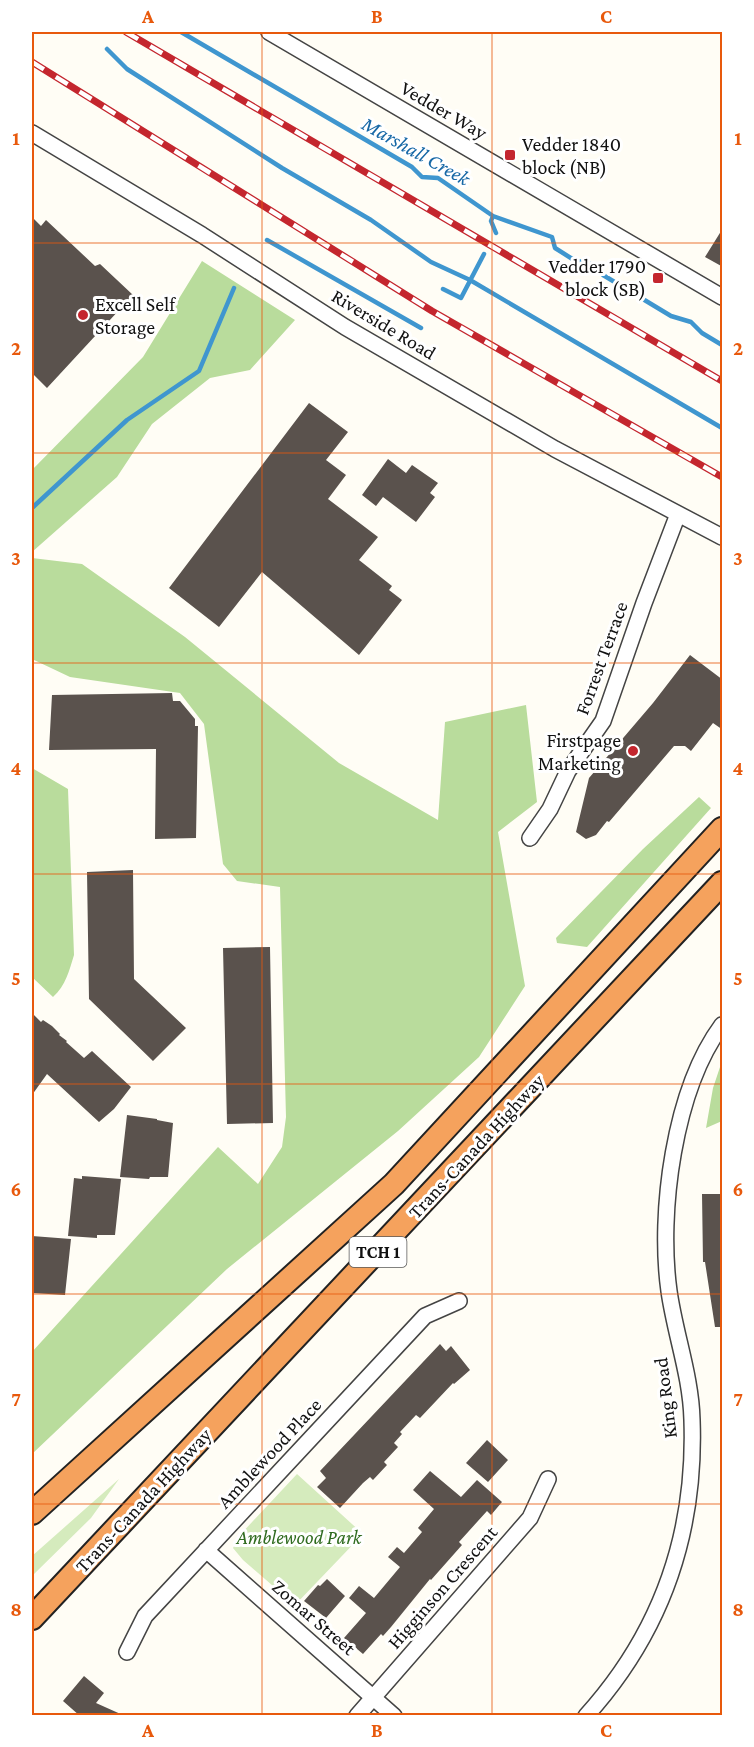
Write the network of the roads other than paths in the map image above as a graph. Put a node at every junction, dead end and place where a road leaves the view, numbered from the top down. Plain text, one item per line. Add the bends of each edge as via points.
1 (269, 32) edge
2 (32, 133) edge
3 (723, 297) edge
4 (678, 514) junction
5 (723, 537) edge
6 (723, 829) edge
7 (530, 838) dead end
8 (723, 883) edge
9 (723, 1025) edge
10 (459, 1301) dead end
11 (548, 1479) dead end
12 (32, 1513) edge
13 (206, 1550) junction
14 (32, 1618) edge
15 (127, 1652) dead end
16 (373, 1697) junction
17 (357, 1716) edge
18 (394, 1716) edge
19 (586, 1716) edge

1 - 3 street, Vedder Way
2 - 4 street, Riverside Road via 192,228 345,327 555,449
4 - 5 street, Riverside Road
4 - 7 street, Forrest Terrace via 603,722 568,771 550,809
6 - 12 highway, Trans-Canada Highway / TCH 1 via 394,1184
8 - 14 highway, Trans-Canada Highway / TCH 1
9 - 19 street, King Road via 711,1041 687,1102 666,1205 669,1291 688,1379 692,1419 690,1494 683,1533 673,1573 642,1641
10 - 13 street, Amblewood Place via 425,1316
11 - 16 street, Higginson Crescent via 530,1518
13 - 15 street, Amblewood Place via 145,1617
13 - 16 street, Zomar Street
16 - 17 street, Higginson Crescent
16 - 18 street, Zomar Street

